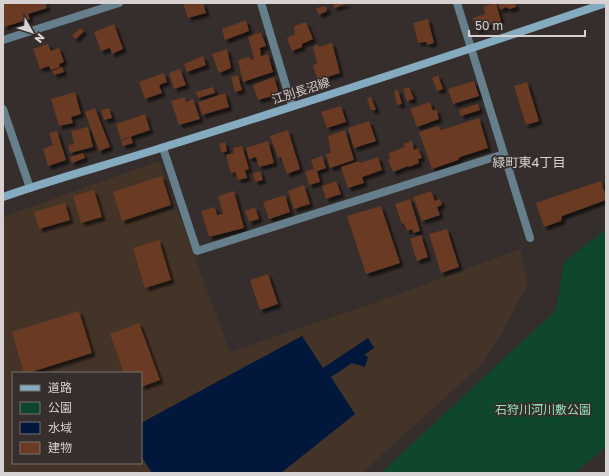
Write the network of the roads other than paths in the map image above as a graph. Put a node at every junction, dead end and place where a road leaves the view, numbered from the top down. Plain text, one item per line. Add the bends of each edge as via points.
1 (119, 3) edge
2 (261, 3) edge
3 (457, 3) edge
4 (606, 3) edge
5 (3, 40) edge
6 (471, 49) junction
7 (292, 106) junction
8 (3, 109) edge
9 (163, 148) junction
10 (504, 154) junction
11 (30, 188) junction
12 (3, 197) edge
13 (530, 238) dead end

1 - 5 street
2 - 7 street
3 - 6 street
4 - 6 main road, 江別長沼線
6 - 7 main road, 江別長沼線
6 - 10 street
7 - 9 main road, 江別長沼線
8 - 11 street
9 - 10 street via 197,251
9 - 11 main road, 江別長沼線
10 - 13 street
11 - 12 main road, 江別長沼線

